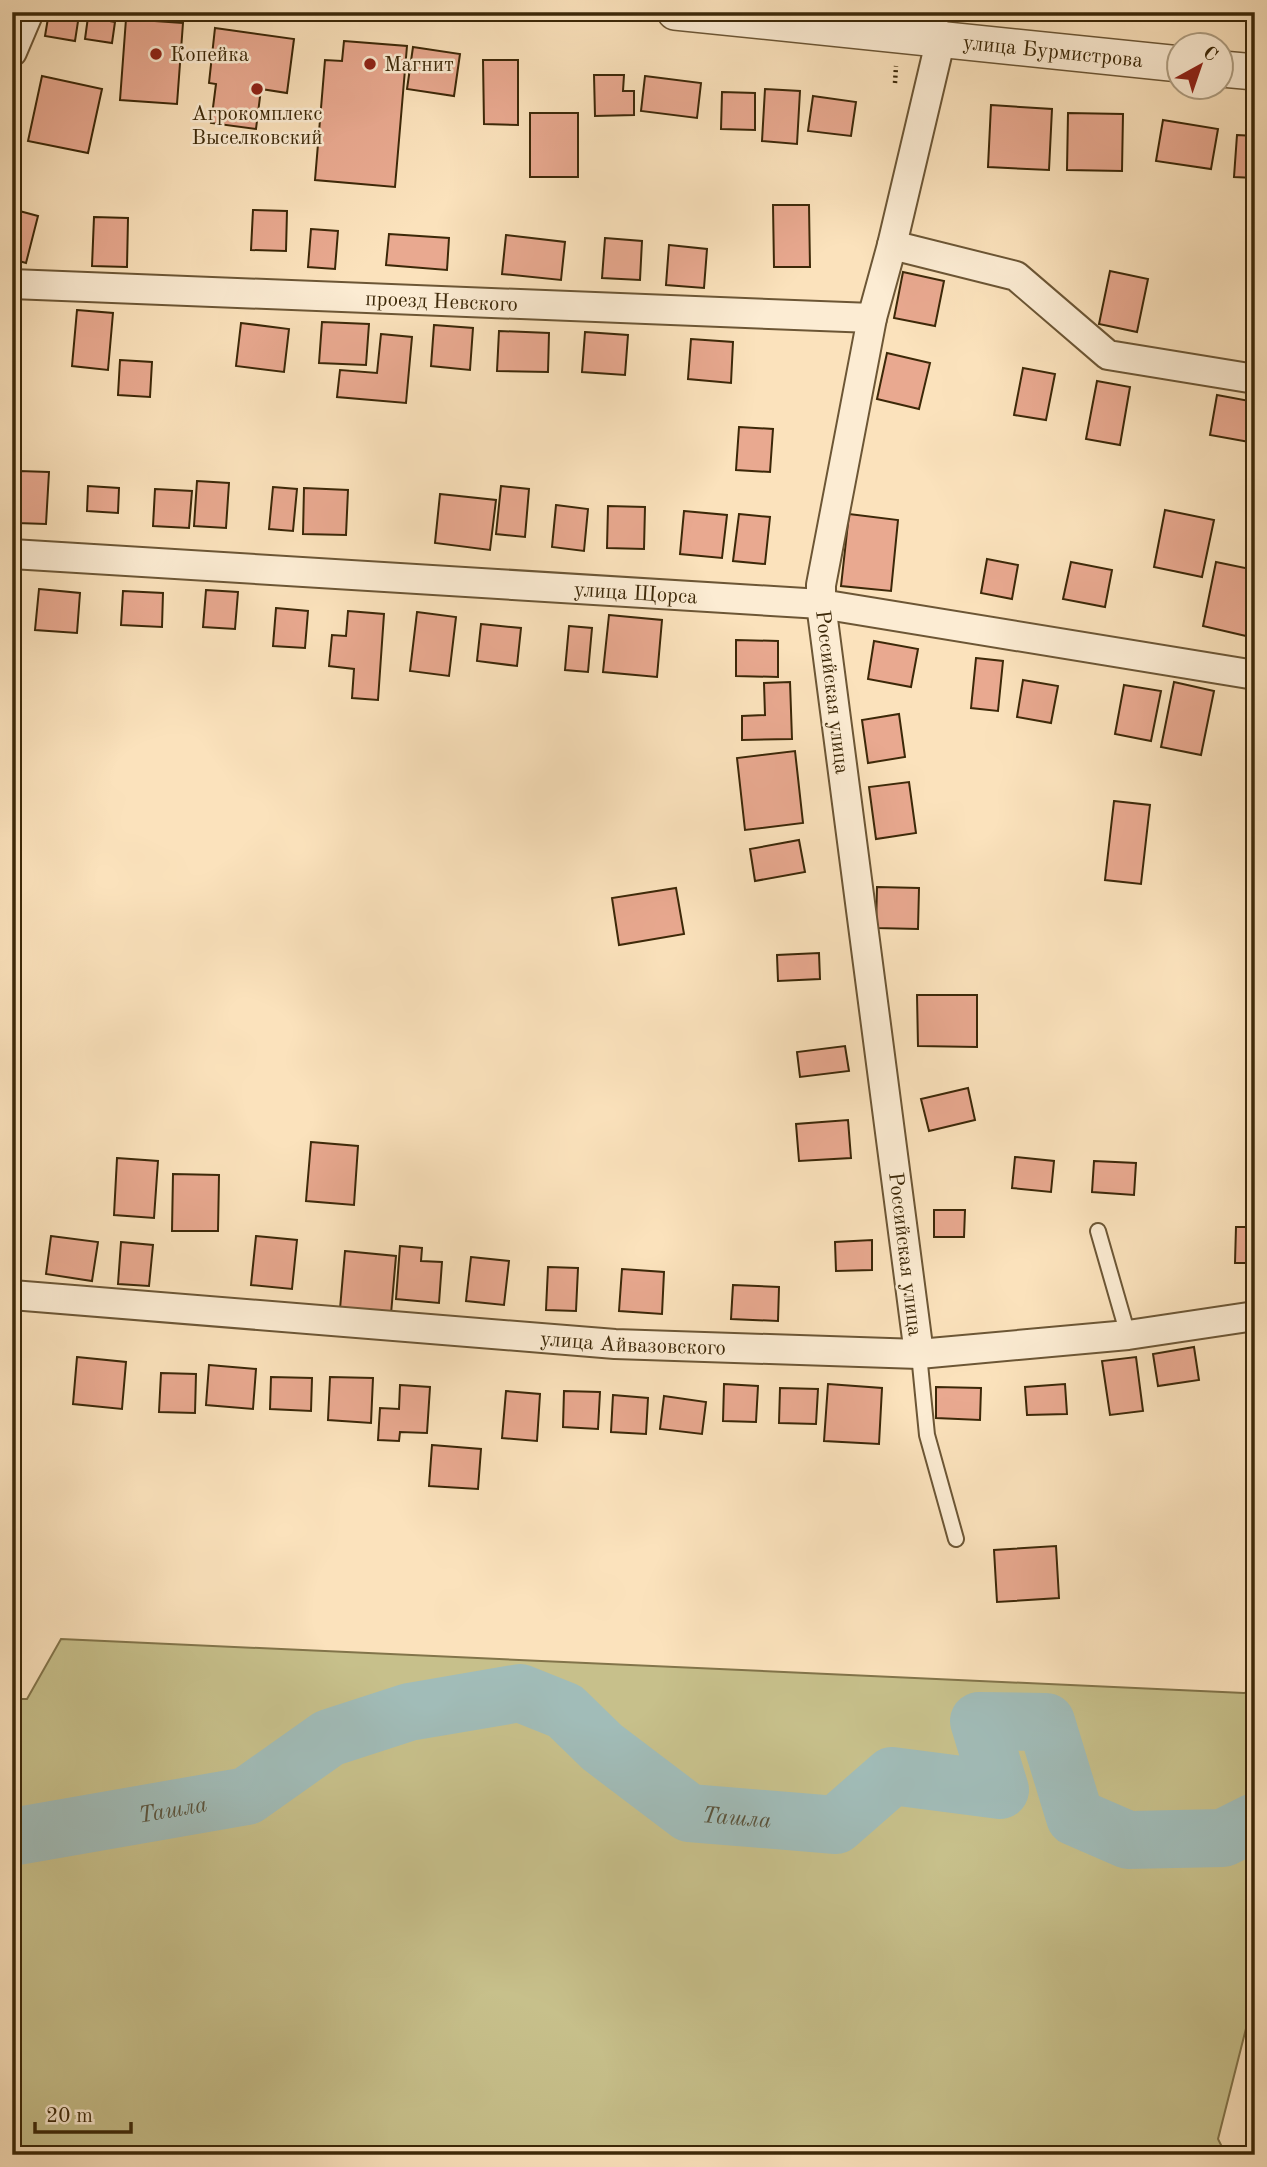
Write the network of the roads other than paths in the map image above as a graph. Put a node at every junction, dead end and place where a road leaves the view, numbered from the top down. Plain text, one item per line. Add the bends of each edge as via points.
1 (29, 12) edge
2 (675, 12) edge
3 (935, 29) edge
4 (12, 52) edge
5 (1166, 62) edge
6 (1236, 70) edge
7 (1255, 72) edge
8 (892, 245) junction
9 (12, 284) edge
10 (872, 318) junction
11 (1255, 379) edge
12 (12, 554) edge
13 (821, 604) junction
14 (1255, 675) edge
15 (1098, 1231) dead end
16 (12, 1295) edge
17 (1255, 1316) edge
18 (1128, 1335) junction
19 (919, 1354) junction
20 (956, 1539) dead end

1 - 4 street
2 - 3 street, улица Бурмистрова
3 - 5 street, улица Бурмистрова
3 - 8 street, Российская улица
6 - 7 street
8 - 10 street, Российская улица
8 - 11 street via 1016,276 1108,355
9 - 10 street, проезд Невского
10 - 13 street, Российская улица
12 - 13 street, улица Щорса
13 - 14 street, улица Щорса
13 - 19 street, Российская улица
15 - 18 lane
16 - 19 street, улица Айвазовского via 615,1344
17 - 18 street, улица Айвазовского
18 - 19 street, улица Айвазовского
19 - 20 lane via 927,1435

